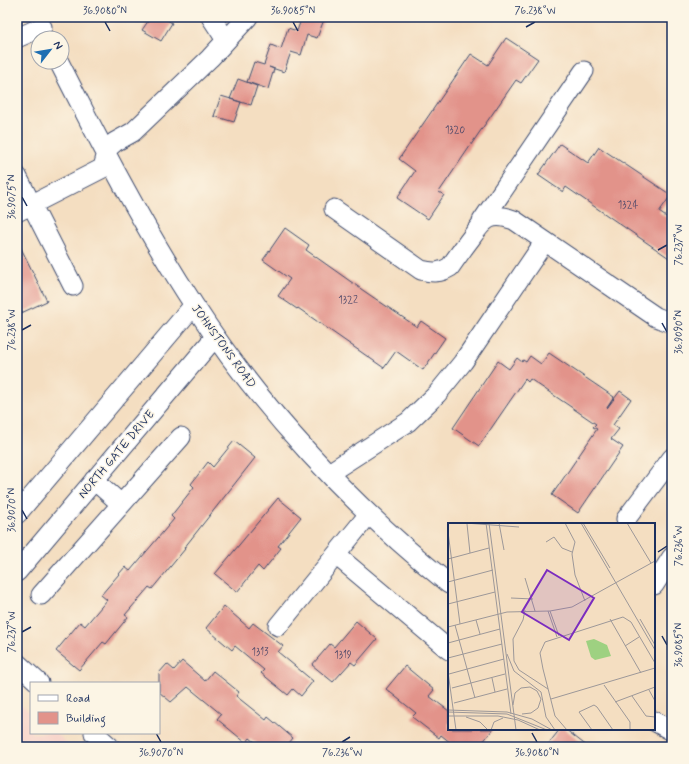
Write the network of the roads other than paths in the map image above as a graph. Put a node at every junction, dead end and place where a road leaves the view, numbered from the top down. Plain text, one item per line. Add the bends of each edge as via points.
1 (211, 17) edge
2 (248, 17) edge
3 (42, 27) edge
4 (17, 38) edge
5 (226, 40) junction
6 (63, 70) edge
7 (584, 71) dead end
8 (106, 154) junction
9 (17, 176) edge
10 (24, 208) edge
11 (334, 209) dead end
12 (482, 221) junction
13 (545, 241) junction
14 (73, 286) dead end
15 (194, 305) junction
16 (672, 323) edge
17 (215, 337) junction
18 (181, 437) dead end
19 (672, 458) edge
20 (329, 473) junction
21 (94, 480) junction
22 (121, 504) junction
23 (17, 514) edge
24 (368, 514) junction
25 (626, 519) dead end
26 (336, 555) junction
27 (672, 557) edge
28 (17, 572) edge
29 (655, 582) edge
30 (448, 583) edge
31 (41, 596) dead end
32 (278, 626) dead end
33 (448, 649) edge
34 (17, 663) edge
35 (38, 682) edge
36 (655, 722) edge
37 (672, 731) edge
38 (95, 734) edge
39 (110, 747) edge

1 - 5 street
2 - 5 street
3 - 4 street
5 - 8 street via 133,132 108,148
6 - 8 street, JOHNSTONS ROAD
7 - 12 street
8 - 10 street via 103,168
8 - 15 street, JOHNSTONS ROAD via 137,213
9 - 10 street
10 - 14 street
11 - 12 street via 421,270 432,273 450,267
12 - 13 street via 504,216
13 - 16 street via 656,317
13 - 20 street via 463,362 437,394 408,422
15 - 17 street, JOHNSTONS ROAD
15 - 23 street
17 - 20 street, JOHNSTONS ROAD via 263,399
17 - 21 street, NORTH GATE DRIVE
18 - 22 street
19 - 25 street
20 - 24 street, JOHNSTONS ROAD
21 - 22 street
21 - 28 street, NORTH GATE DRIVE
22 - 31 street
24 - 26 street
24 - 30 street, JOHNSTONS ROAD
26 - 32 street
26 - 33 street
27 - 29 street
34 - 35 street
36 - 37 street
38 - 39 street

